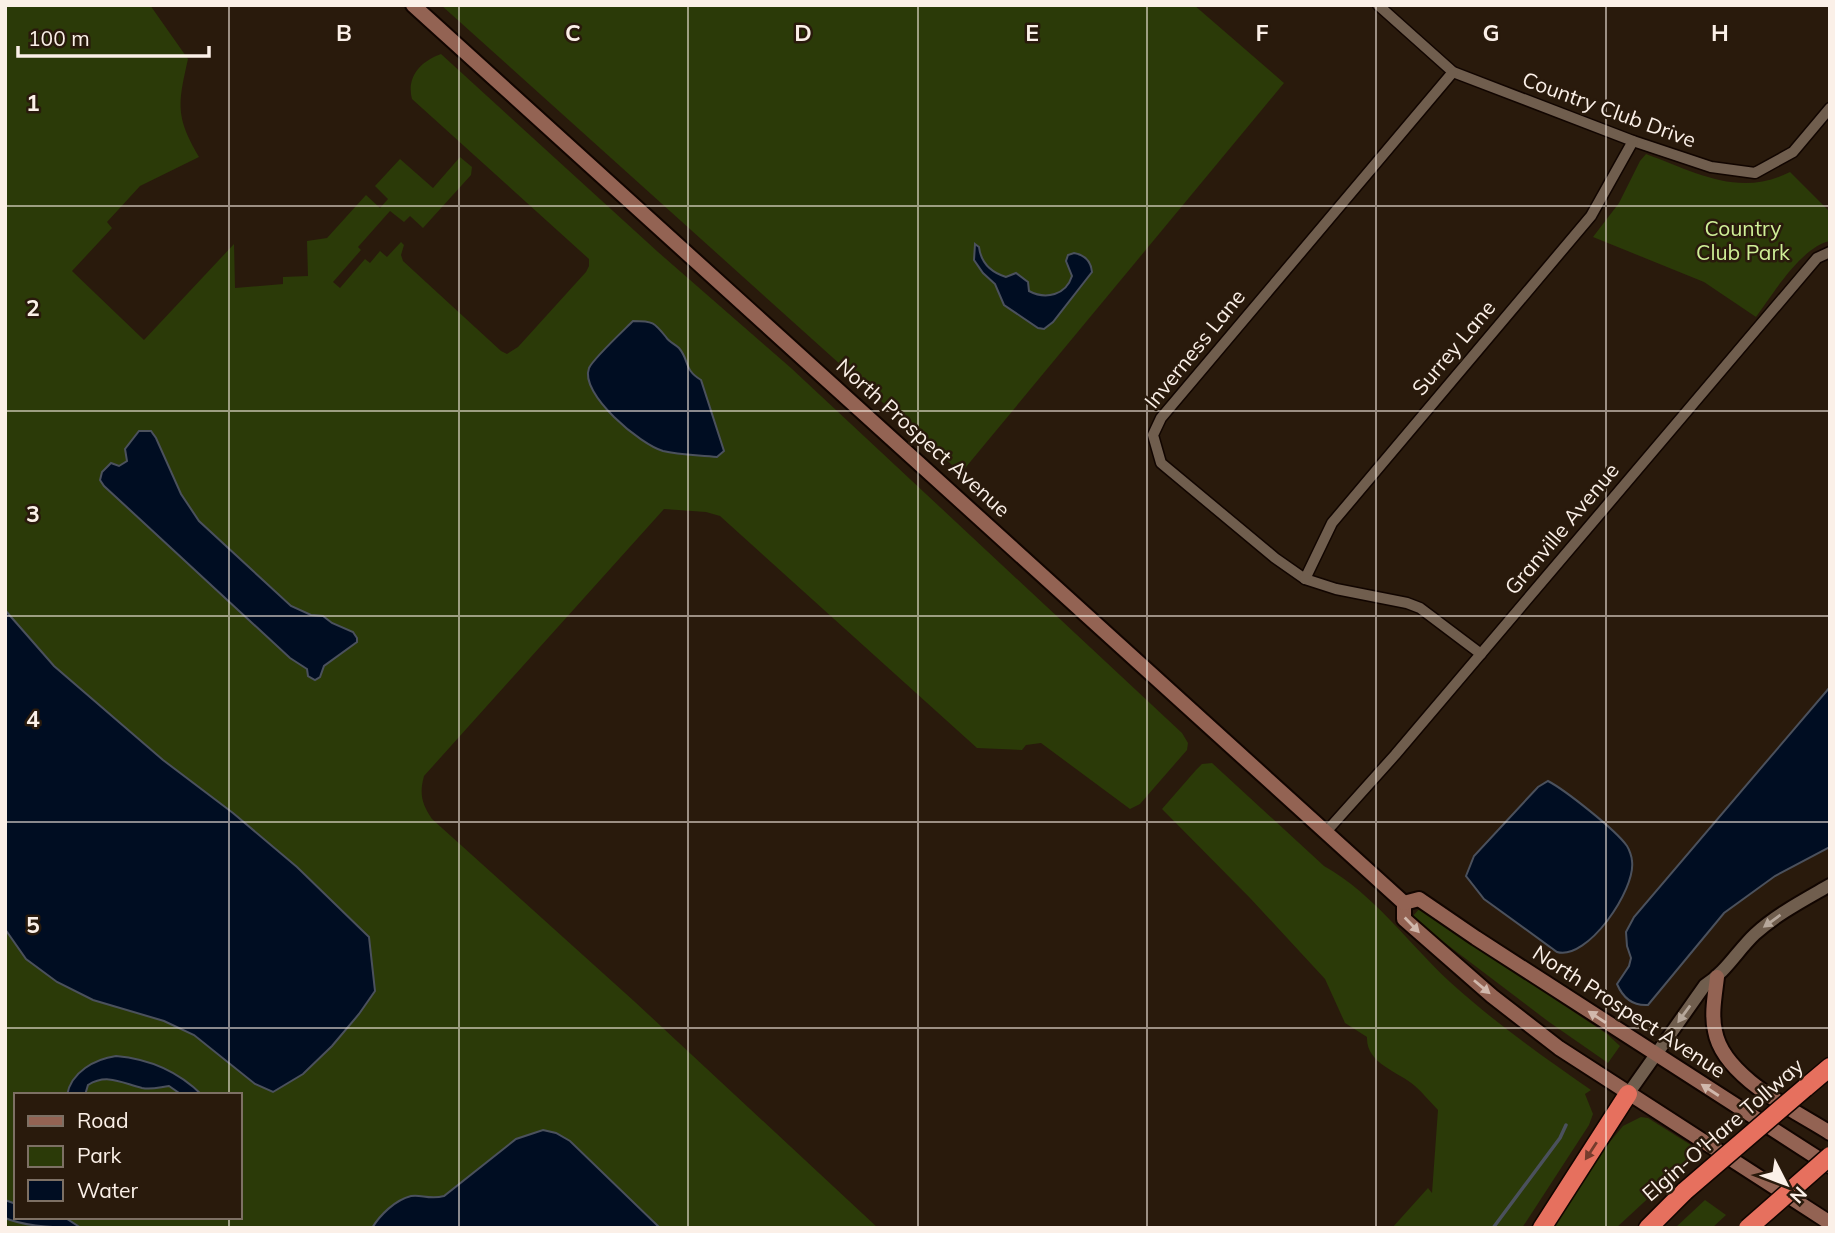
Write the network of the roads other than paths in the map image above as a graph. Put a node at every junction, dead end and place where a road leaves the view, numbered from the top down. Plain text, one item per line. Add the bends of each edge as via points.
1 (413, 5) edge
2 (1378, 5) edge
3 (1452, 72) junction
4 (1830, 108) edge
5 (1633, 141) junction
6 (1830, 252) edge
7 (1305, 579) junction
8 (1481, 654) junction
9 (1325, 833) junction
10 (1830, 885) edge
11 (1404, 903) junction
12 (1717, 978) junction
13 (1655, 1054) junction
14 (1830, 1067) edge
15 (1628, 1094) junction
16 (1830, 1133) edge
17 (1830, 1156) edge
18 (1830, 1166) edge
19 (1830, 1223) edge
20 (1542, 1228) edge
21 (1648, 1228) edge
22 (1748, 1228) edge

1 - 9 main road, North Prospect Avenue
2 - 3 street, Country Club Drive
3 - 5 street, Country Club Drive
3 - 7 street, Inverness Lane via 1161,418 1153,435 1161,463
4 - 5 street, Country Club Drive via 1793,152 1755,173 1711,167
5 - 7 street, Surrey Lane via 1591,216 1332,523
6 - 8 street, Granville Avenue via 1817,258
7 - 8 street, Inverness Lane via 1420,608
8 - 9 street, Granville Avenue
9 - 11 main road, North Prospect Avenue
10 -> 12 street via 1771,921
13 -> 11 main road, North Prospect Avenue via 1419,899
11 -> 15 main road, North Prospect Avenue via 1404,919 1457,966 1543,1036
12 -> 13 street via 1705,985
12 - 16 main road via 1715,1032 1729,1060 1757,1086
13 - 15 street
18 -> 13 main road, North Prospect Avenue
14 - 21 highway, Elgin-O'Hare Tollway, bridge
15 - 19 main road, North Prospect Avenue
15 -> 20 highway
17 - 22 highway, bridge

